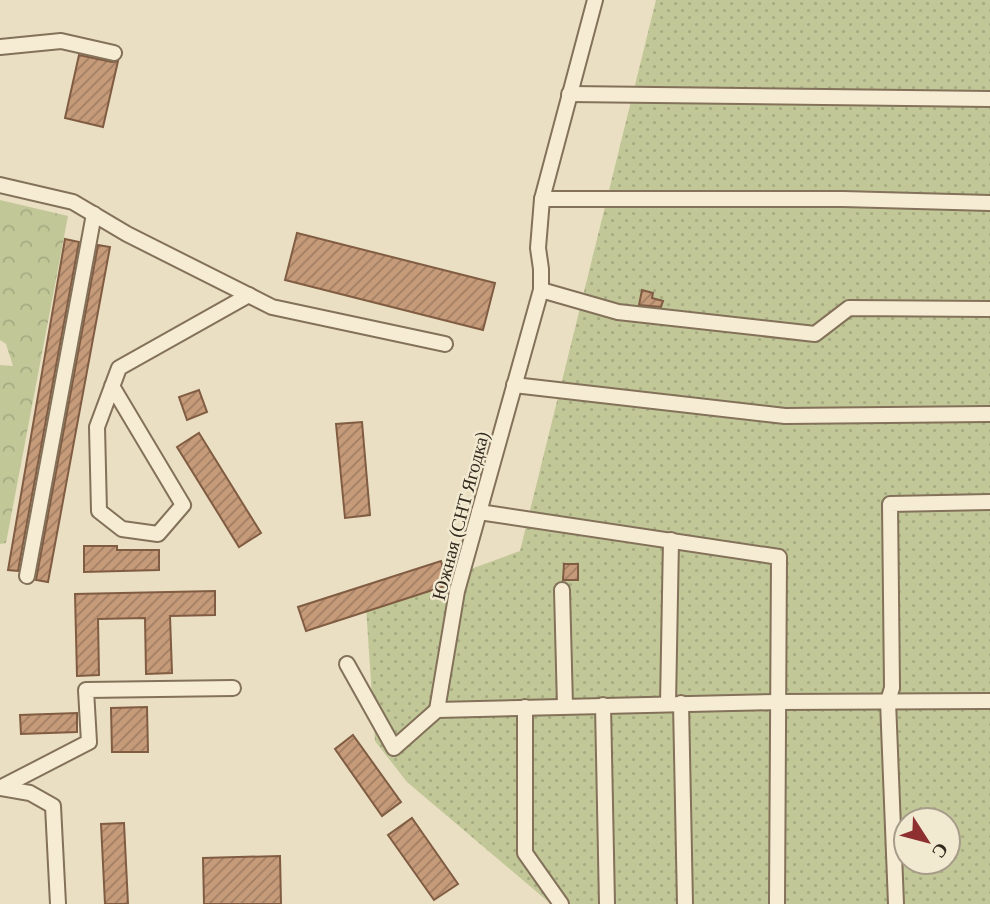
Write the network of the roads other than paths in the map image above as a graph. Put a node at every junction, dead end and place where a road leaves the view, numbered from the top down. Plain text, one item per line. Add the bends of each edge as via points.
1 (595, 0) edge
2 (0, 47) edge
3 (114, 53) dead end
4 (569, 94) junction
5 (990, 99) edge
6 (0, 185) edge
7 (542, 199) junction
8 (990, 203) edge
9 (93, 214) junction
10 (541, 290) junction
11 (249, 295) junction
12 (990, 309) edge
13 (444, 344) dead end
14 (514, 385) junction
15 (113, 386) junction
16 (990, 414) edge
17 (990, 502) edge
18 (479, 512) junction
19 (671, 540) junction
20 (27, 576) dead end
21 (562, 590) dead end
22 (347, 664) dead end
23 (233, 688) dead end
24 (888, 701) junction
25 (990, 701) edge
26 (778, 702) junction
27 (675, 704) junction
28 (603, 705) junction
29 (565, 706) junction
30 (525, 707) junction
31 (437, 710) junction
32 (58, 904) edge
33 (561, 904) edge
34 (607, 904) edge
35 (685, 904) edge
36 (777, 904) edge
37 (896, 904) edge

1 - 4 street, Южная (СНТ Ягодка)
2 - 3 street via 61,41
4 - 5 street
4 - 7 street, Южная (СНТ Ягодка)
6 - 9 street via 73,202
7 - 8 street
7 - 10 street, Южная (СНТ Ягодка)
9 - 11 street
9 - 20 street
10 - 12 street via 618,312 815,334 849,308
10 - 14 street, Южная (СНТ Ягодка)
11 - 13 street via 272,307
11 - 15 street via 119,368
14 - 16 street via 785,416
14 - 18 street, Южная (СНТ Ягодка)
15 - 15 street via 97,427 99,511 122,529 158,534 183,505
17 - 24 street via 890,504 892,688
18 - 19 street
18 - 31 street, Южная (СНТ Ягодка) via 457,591
19 - 26 street via 779,556
19 - 27 street
21 - 29 street
22 - 31 street via 394,748
23 - 32 street via 86,690 89,742 0,788 30,793 53,806
24 - 25 street
24 - 26 street
24 - 37 street
26 - 27 street
26 - 36 street
27 - 28 street
27 - 35 street
28 - 29 street
28 - 34 street
29 - 30 street
30 - 31 street
30 - 33 street via 525,853

